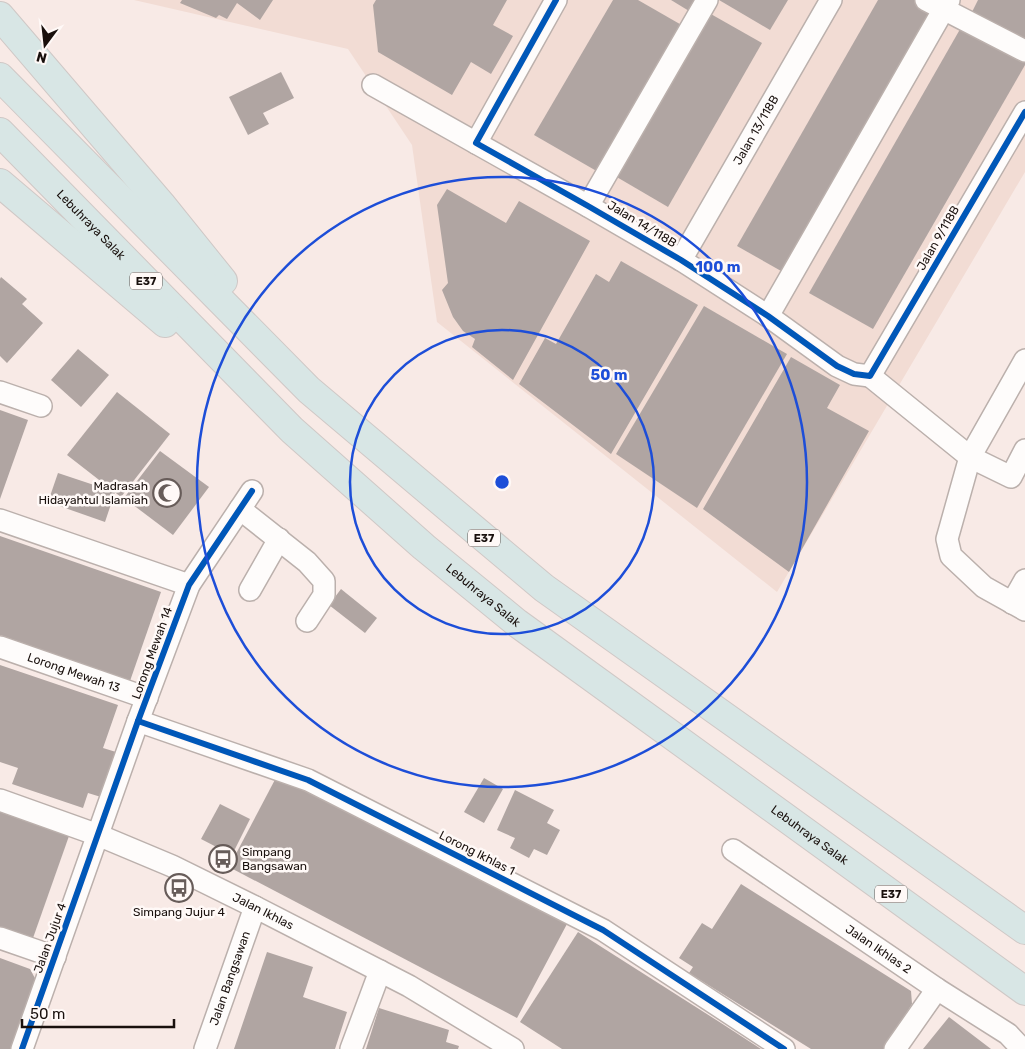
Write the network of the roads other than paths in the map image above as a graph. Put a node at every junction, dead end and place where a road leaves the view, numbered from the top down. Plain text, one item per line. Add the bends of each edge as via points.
1 (555, 0) edge
2 (707, 0) edge
3 (831, 0) edge
4 (939, 3) edge
5 (0, 16) edge
6 (1025, 52) edge
7 (0, 77) edge
8 (373, 85) dead end
9 (1025, 112) edge
10 (0, 132) edge
11 (476, 143) junction
12 (0, 183) edge
13 (588, 206) junction
14 (681, 260) junction
15 (768, 316) junction
16 (1025, 360) edge
17 (870, 376) junction
18 (309, 390) junction
19 (0, 392) edge
20 (41, 406) dead end
21 (292, 430) junction
22 (1025, 450) edge
23 (970, 457) junction
24 (252, 491) dead end
25 (240, 509) junction
26 (0, 520) edge
27 (279, 538) junction
28 (1025, 580) edge
29 (189, 585) junction
30 (250, 590) dead end
31 (1018, 606) edge
32 (308, 621) dead end
33 (0, 647) edge
34 (147, 698) junction
35 (138, 721) junction
36 (0, 800) edge
37 (98, 835) junction
38 (733, 850) dead end
39 (255, 907) junction
40 (1025, 930) edge
41 (0, 938) edge
42 (55, 957) junction
43 (380, 972) junction
44 (937, 989) junction
45 (1025, 991) edge
46 (479, 1040) edge
47 (22, 1049) edge
48 (205, 1049) edge
49 (351, 1049) edge
50 (513, 1049) edge
51 (784, 1049) edge
52 (895, 1049) edge
53 (1022, 1049) edge

1 - 11 street
2 - 13 street
3 - 14 street, Jalan 13/118B
4 - 6 street
4 - 15 street
5 - 18 highway via 161,204
7 - 18 highway, E37
8 - 11 street, Jalan 14/118B
9 - 17 street, Jalan 9/118B
10 - 21 highway, Lebuhraya Salak / E37
11 - 13 street, Jalan 14/118B
12 - 21 highway
13 - 14 street, Jalan 14/118B
14 - 15 street, Jalan 14/118B
15 - 17 street, Jalan 14/118B via 837,366 854,374
16 - 23 street
17 - 23 street
18 - 40 highway, E37 via 544,588
19 - 20 street
21 - 45 highway, Lebuhraya Salak / E37 via 424,547 517,623
22 - 23 street via 1011,477
23 - 31 street via 947,539 950,556 984,587
24 - 25 street, Lorong Mewah 14
25 - 27 street
25 - 29 street, Lorong Mewah 14
26 - 29 street
27 - 30 street
27 - 32 street via 324,580 324,595
28 - 31 street
29 - 34 street, Lorong Mewah 14
33 - 34 street, Lorong Mewah 13
34 - 35 street, Lorong Mewah 14
35 - 37 street, Lorong Mewah 14
35 - 51 street, Lorong Ikhlas 1 via 308,780 602,930
36 - 37 street, Jalan Ikhlas
37 - 39 street, Jalan Ikhlas via 172,866
37 - 42 street, Jalan Jujur 4
38 - 44 street, Jalan Ikhlas 2
39 - 43 street, Jalan Ikhlas
39 - 48 street, Jalan Bangsawan
41 - 42 street
42 - 47 street, Jalan Jujur 4
43 - 46 street, Jalan Ikhlas via 409,986
43 - 49 street
44 - 52 street
44 - 53 street, Jalan Ikhlas 2 via 1008,1034
46 - 50 street, Jalan Ikhlas

